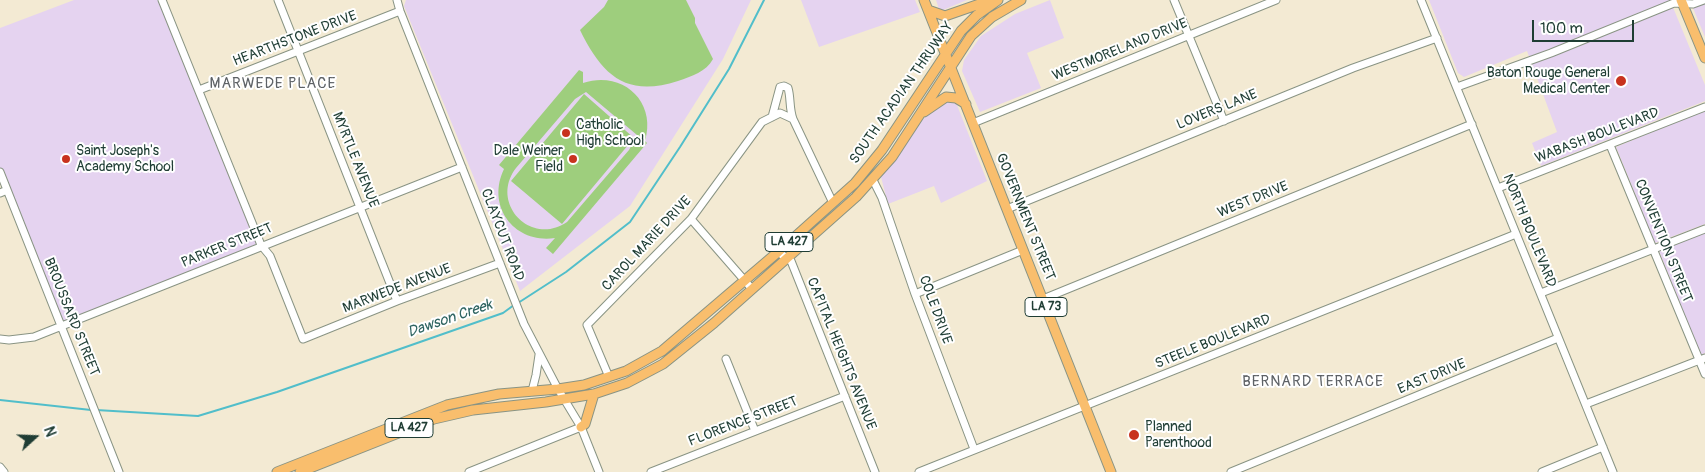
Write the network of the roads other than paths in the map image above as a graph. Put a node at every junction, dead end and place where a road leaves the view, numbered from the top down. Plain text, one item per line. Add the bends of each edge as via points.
1 (162, 0) edge
2 (278, 0) edge
3 (397, 0) edge
4 (924, 0) edge
5 (998, 0) edge
6 (1021, 0) edge
7 (1174, 0) edge
8 (1276, 0) edge
9 (1421, 0) edge
10 (1704, 0) edge
11 (1682, 2) edge
12 (928, 10) junction
13 (400, 11) junction
14 (1189, 35) junction
15 (1437, 38) junction
16 (298, 51) junction
17 (945, 53) junction
18 (1705, 58) edge
19 (951, 66) junction
20 (1457, 86) junction
21 (199, 90) junction
22 (966, 104) junction
23 (1705, 107) edge
24 (772, 117) junction
25 (918, 117) junction
26 (793, 118) junction
27 (1224, 121) junction
28 (973, 123) junction
29 (1472, 124) junction
30 (1610, 145) junction
31 (462, 167) junction
32 (0, 172) edge
33 (873, 180) junction
34 (1498, 188) junction
35 (8, 190) junction
36 (0, 193) edge
37 (833, 203) junction
38 (360, 207) junction
39 (1007, 209) junction
40 (691, 220) junction
41 (1705, 229) edge
42 (1516, 234) junction
43 (261, 245) junction
44 (1654, 249) junction
45 (1023, 250) junction
46 (778, 252) junction
47 (787, 258) junction
48 (500, 263) junction
49 (744, 280) junction
50 (752, 289) junction
51 (1541, 293) junction
52 (915, 294) junction
53 (1043, 299) junction
54 (397, 301) junction
55 (62, 327) junction
56 (1558, 338) junction
57 (0, 339) edge
58 (539, 354) junction
59 (726, 359) dead end
60 (1702, 359) edge
61 (1705, 374) edge
62 (609, 377) junction
63 (558, 389) junction
64 (532, 391) junction
65 (594, 394) junction
66 (845, 396) junction
67 (564, 400) junction
68 (1586, 404) junction
69 (1085, 406) junction
70 (581, 427) junction
71 (755, 431) junction
72 (1603, 447) junction
73 (974, 449) junction
74 (0, 467) edge
75 (4, 472) edge
76 (119, 472) edge
77 (277, 472) edge
78 (300, 472) edge
79 (470, 472) edge
80 (599, 472) edge
81 (651, 472) edge
82 (875, 472) edge
83 (919, 472) edge
84 (1111, 472) edge
85 (1231, 472) edge
86 (1542, 472) edge
87 (1613, 472) edge

1 - 21 street
2 - 16 street, MYRTLE AVENUE
3 - 13 street, CLAYCUT ROAD
4 - 12 main road, GOVERNMENT STREET / LA 73
5 - 12 main road via 945,16
5 - 17 main road, SOUTH ACADIAN THRUWAY / LA 427 via 971,20
6 - 19 main road, SOUTH ACADIAN THRUWAY via 1001,10 978,29
7 - 14 street
8 - 14 street, WESTMORELAND DRIVE
9 - 15 street, NORTH BOULEVARD
10 - 11 street via 1694,4
11 - 18 main road
11 - 20 street
12 - 17 main road, GOVERNMENT STREET / LA 73
13 - 16 street, HEARTHSTONE DRIVE
13 - 31 street, CLAYCUT ROAD
14 - 27 street
14 - 28 street, WESTMORELAND DRIVE
15 - 20 street, NORTH BOULEVARD
15 - 27 street, LOVERS LANE via 1353,68
16 - 21 street, HEARTHSTONE DRIVE
16 - 38 street, MYRTLE AVENUE
17 - 19 main road, GOVERNMENT STREET / LA 73
17 - 37 main road, SOUTH ACADIAN THRUWAY / LA 427 via 882,150
19 - 22 main road, GOVERNMENT STREET / LA 73
19 - 25 main road, SOUTH ACADIAN THRUWAY / LA 427
20 - 29 street, NORTH BOULEVARD
21 - 43 street
22 - 25 main road via 946,96
22 - 28 main road, GOVERNMENT STREET / LA 73
23 - 30 street, WABASH BOULEVARD
24 - 26 street, CAROL MARIE DRIVE via 780,113
24 - 26 street via 778,92 784,86 790,92
24 - 40 street, CAROL MARIE DRIVE via 762,122
25 - 33 main road, SOUTH ACADIAN THRUWAY / LA 427
26 - 37 street
27 - 39 street, LOVERS LANE
28 - 39 main road, GOVERNMENT STREET / LA 73
29 - 34 street, NORTH BOULEVARD
29 - 53 street, WEST DRIVE
30 - 34 street, WABASH BOULEVARD
30 - 44 street, CONVENTION STREET
31 - 38 street, PARKER STREET
31 - 48 street, CLAYCUT ROAD
32 - 35 street, BROUSSARD STREET
33 - 47 main road, SOUTH ACADIAN THRUWAY / LA 427
33 - 52 street, COLE DRIVE
34 - 42 street, NORTH BOULEVARD
35 - 36 street
35 - 55 street, BROUSSARD STREET
37 - 46 main road, SOUTH ACADIAN THRUWAY / LA 427
38 - 43 street, PARKER STREET
38 - 54 street, MYRTLE AVENUE
39 - 45 main road, GOVERNMENT STREET / LA 73
40 - 49 street
40 - 62 street, CAROL MARIE DRIVE via 586,325
41 - 44 street
42 - 51 street, NORTH BOULEVARD
42 - 69 street, STEELE BOULEVARD
43 - 54 street, MARWEDE AVENUE via 270,256 303,339
43 - 55 street, PARKER STREET
44 - 51 street
44 - 60 street, CONVENTION STREET
45 - 52 street
45 - 53 main road, GOVERNMENT STREET / LA 73
46 - 47 street, CAPITAL HEIGHTS AVENUE
46 - 49 main road, SOUTH ACADIAN THRUWAY / LA 427
47 - 50 main road, SOUTH ACADIAN THRUWAY / LA 427
47 - 66 street, CAPITAL HEIGHTS AVENUE via 791,261
48 - 54 street, MARWEDE AVENUE
48 - 58 street, CLAYCUT ROAD
49 - 50 street
49 - 62 main road, SOUTH ACADIAN THRUWAY / LA 427 via 662,351
50 - 65 main road, SOUTH ACADIAN THRUWAY / LA 427 via 663,364 626,383
51 - 56 street, NORTH BOULEVARD
52 - 73 street, COLE DRIVE
53 - 69 main road, GOVERNMENT STREET / LA 73
55 - 57 street, PARKER STREET via 34,337
55 - 76 street, BROUSSARD STREET
56 - 68 street, NORTH BOULEVARD
56 - 85 street, EAST DRIVE
58 - 63 street, CLAYCUT ROAD
58 - 64 street
59 - 71 street
60 - 61 street, CONVENTION STREET
60 - 68 street
62 - 63 main road, SOUTH ACADIAN THRUWAY / LA 427
63 - 64 main road, SOUTH ACADIAN THRUWAY / LA 427
63 - 67 street, CLAYCUT ROAD
64 - 77 main road, SOUTH ACADIAN THRUWAY / LA 427 via 478,397 444,406
65 - 67 main road, SOUTH ACADIAN THRUWAY / LA 427
65 - 70 main road via 585,424
66 - 71 street, FLORENCE STREET
66 - 82 street, CAPITAL HEIGHTS AVENUE
67 - 70 street, CLAYCUT ROAD
67 - 78 main road, SOUTH ACADIAN THRUWAY / LA 427 via 450,414
68 - 72 street, NORTH BOULEVARD
69 - 73 street, STEELE BOULEVARD
69 - 84 main road, GOVERNMENT STREET / LA 73
70 - 79 street
70 - 80 street, CLAYCUT ROAD
71 - 81 street, FLORENCE STREET
72 - 86 street
72 - 87 street, NORTH BOULEVARD
73 - 83 street, STEELE BOULEVARD
74 - 75 street

